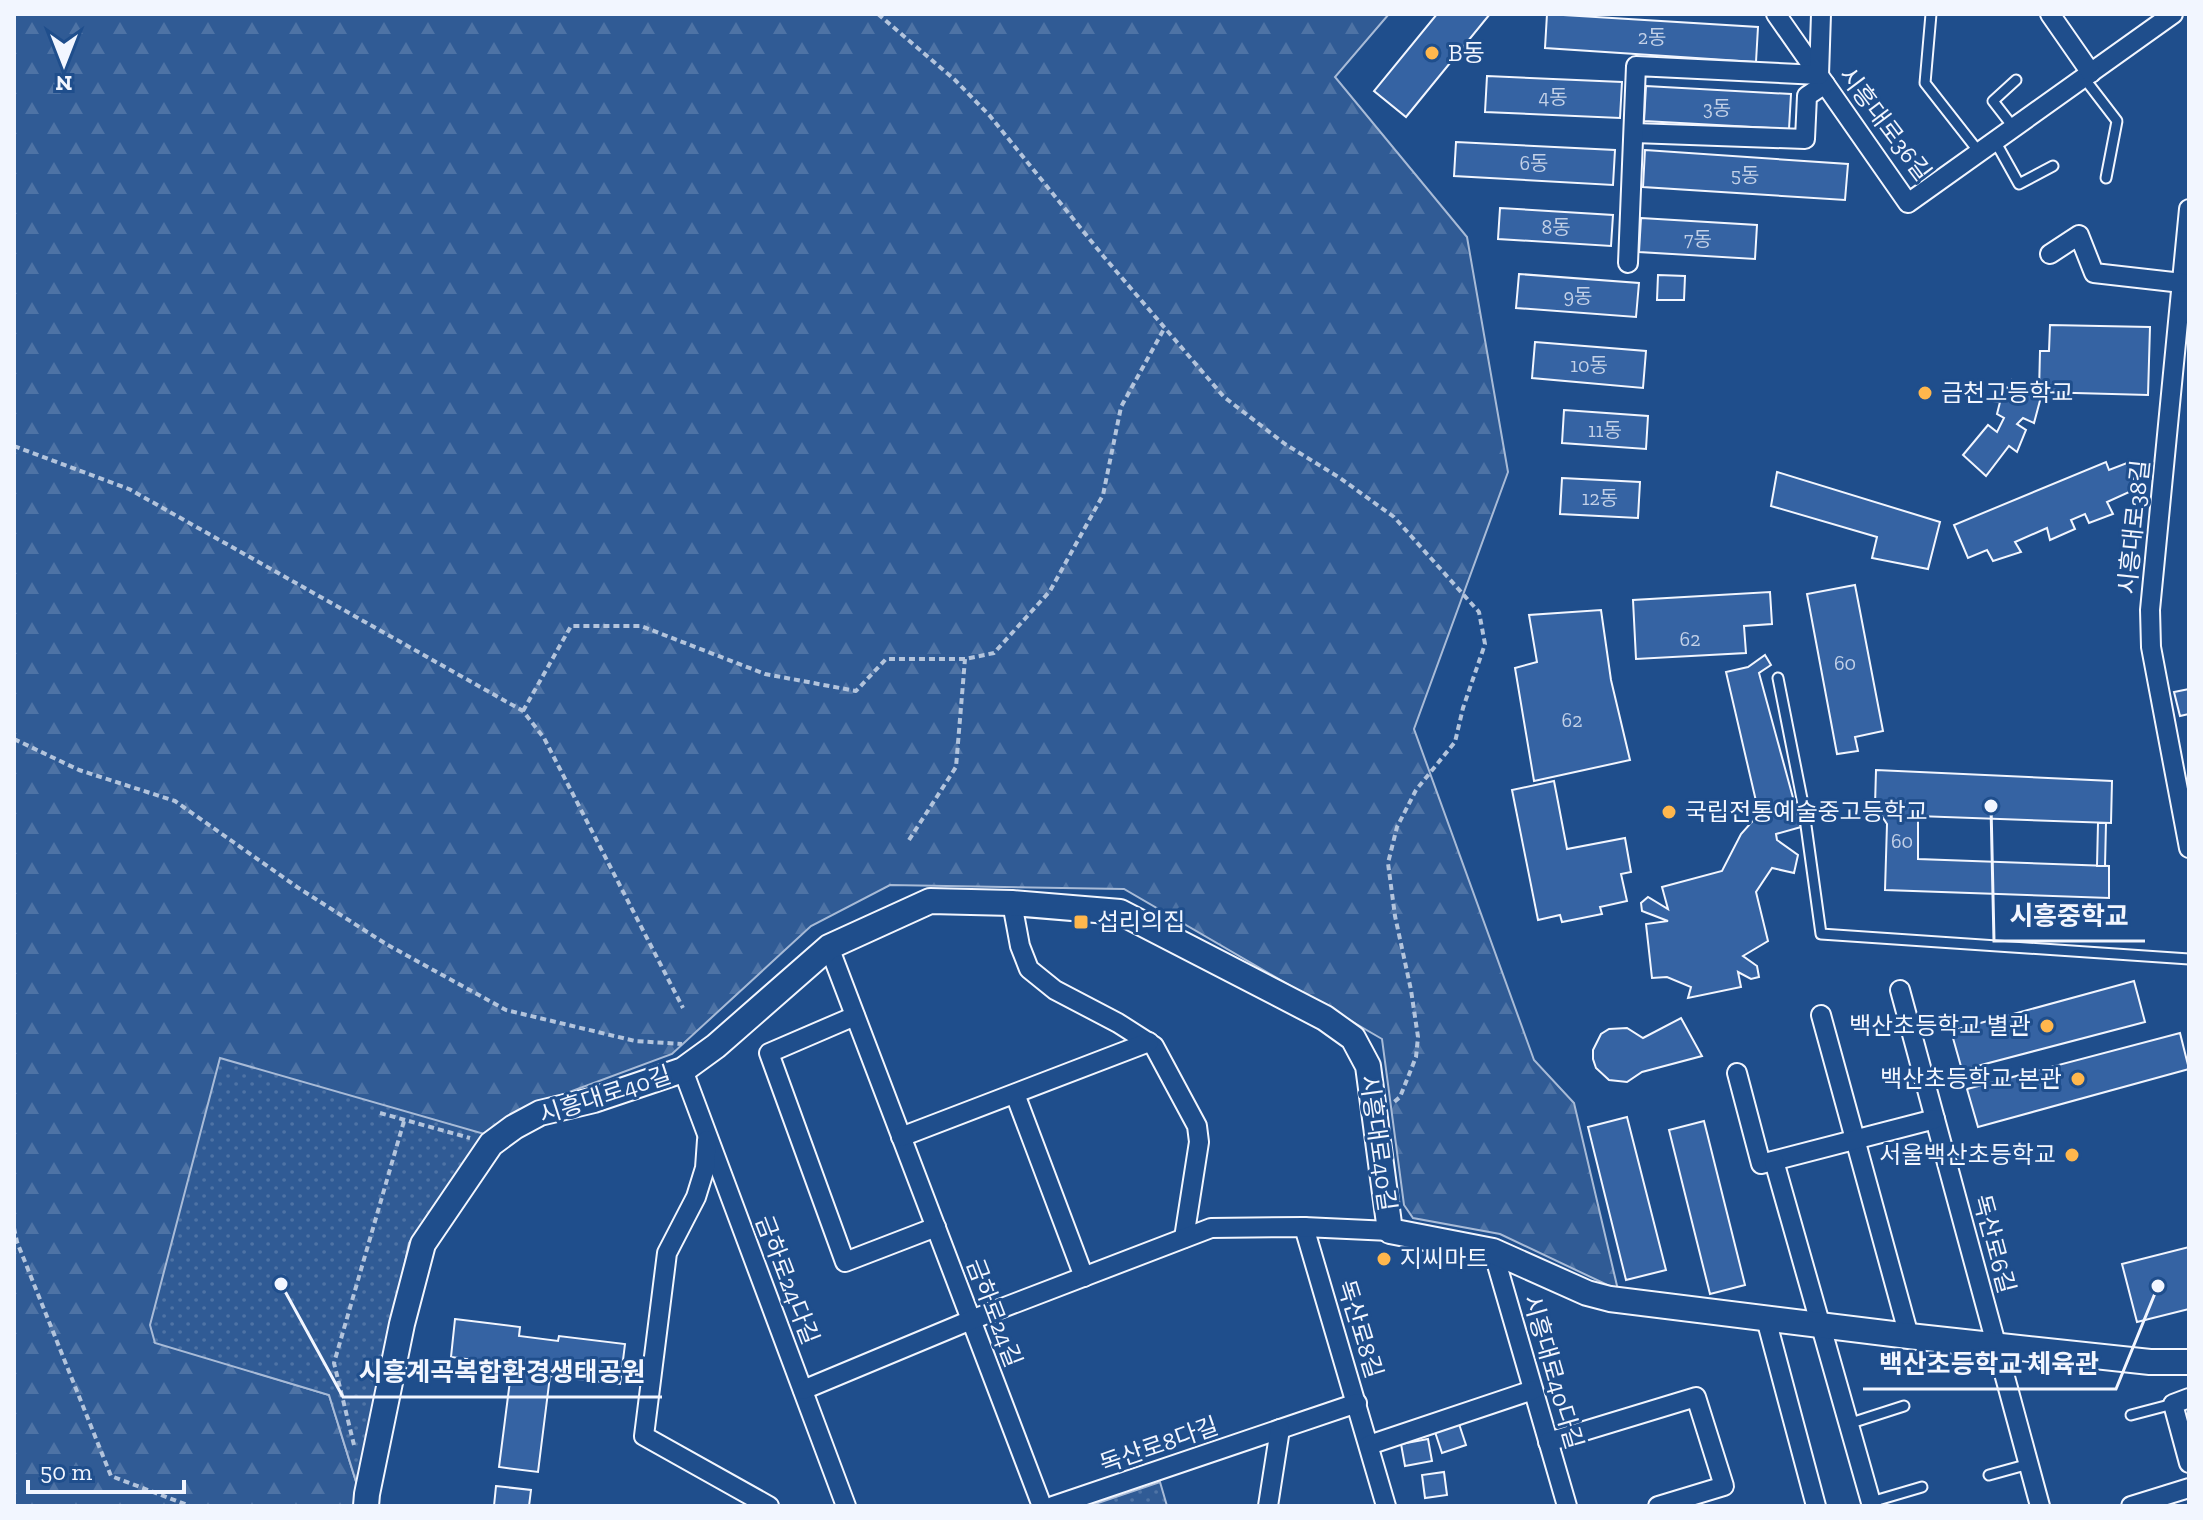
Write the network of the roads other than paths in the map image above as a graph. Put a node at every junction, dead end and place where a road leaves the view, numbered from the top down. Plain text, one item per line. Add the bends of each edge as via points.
1 (1776, 14) edge
2 (1821, 14) edge
3 (1931, 14) edge
4 (2050, 14) edge
5 (2173, 14) edge
6 (2088, 75) junction
7 (1822, 80) junction
8 (2016, 80) dead end
9 (2014, 128) junction
10 (1634, 133) junction
11 (1987, 147) junction
12 (2053, 166) dead end
13 (2106, 178) dead end
14 (2189, 209) edge
15 (2050, 254) dead end
16 (1628, 263) dead end
17 (2182, 283) junction
18 (2184, 308) edge
19 (2180, 406) edge
20 (1778, 678) dead end
21 (2189, 848) edge
22 (1012, 903) junction
23 (829, 947) junction
24 (2189, 959) edge
25 (1900, 990) dead end
26 (1821, 1015) dead end
27 (855, 1016) junction
28 (1149, 1042) junction
29 (683, 1070) junction
30 (1737, 1073) dead end
31 (1015, 1094) junction
32 (1935, 1119) junction
33 (707, 1135) junction
34 (901, 1137) junction
35 (1855, 1140) junction
36 (1774, 1161) junction
37 (936, 1227) junction
38 (1304, 1227) junction
39 (1390, 1231) junction
40 (1184, 1238) junction
41 (1493, 1251) junction
42 (1084, 1277) junction
43 (1766, 1319) junction
44 (971, 1320) junction
45 (1819, 1325) junction
46 (1909, 1336) junction
47 (1996, 1345) junction
48 (2189, 1362) edge
49 (803, 1390) junction
50 (1533, 1390) junction
51 (2181, 1401) edge
52 (1357, 1403) junction
53 (1904, 1406) dead end
54 (2131, 1415) dead end
55 (1848, 1424) junction
56 (1280, 1429) junction
57 (1548, 1442) junction
58 (1369, 1445) junction
59 (2189, 1463) edge
60 (2029, 1464) junction
61 (1989, 1475) dead end
62 (1922, 1487) dead end
63 (2189, 1488) edge
64 (740, 1498) edge
65 (1871, 1504) edge
66 (366, 1506) edge
67 (769, 1506) edge
68 (846, 1506) edge
69 (1042, 1506) edge
70 (1053, 1506) edge
71 (1268, 1506) edge
72 (1386, 1506) edge
73 (1567, 1506) edge
74 (1658, 1506) edge
75 (1816, 1506) edge
76 (2040, 1506) edge
77 (2131, 1506) edge

1 - 7 street, 시흥대로36길
2 - 7 street
3 - 11 lane via 1925,83
4 - 6 street
5 - 6 street, 시흥대로36길
6 - 9 street, 시흥대로36길
6 - 13 lane via 2117,121
7 - 10 street via 1807,96 1805,139
7 - 10 street via 1636,66
7 - 11 street, 시흥대로36길 via 1908,203
8 - 9 lane via 1993,101
9 - 11 street, 시흥대로36길
10 - 16 street
11 - 12 lane via 2019,184
14 - 17 street, 시흥대로38길
15 - 17 street via 2079,235 2094,273
17 - 18 street, 시흥대로38길
18 - 19 street, 시흥대로38길
19 - 21 street, 시흥대로38길 via 2150,610 2151,647
20 - 24 lane via 1821,934
22 - 23 street, 시흥대로40길 via 930,901
22 - 28 street via 1029,969 1055,990
22 - 39 street, 시흥대로40길 via 1120,912 1325,1018 1353,1038 1368,1066
23 - 27 street, 금하로24길
23 - 29 street, 시흥대로40길
25 - 32 street, 독산로6길
26 - 35 street
27 - 34 street, 금하로24길
27 - 37 street via 769,1053 845,1262
28 - 31 street
28 - 40 street via 1197,1126
29 - 33 street, 금하로24다길
29 - 66 street, 시흥대로40길 via 540,1113 491,1144 423,1244
30 - 36 street via 1761,1164
31 - 34 street
31 - 42 street
32 - 35 street
32 - 47 street, 독산로6길
33 - 49 street, 금하로24다길
33 - 64 street via 696,1197 667,1253 644,1436
34 - 37 street, 금하로24길
35 - 36 street
35 - 46 street
36 - 45 street
37 - 44 street, 금하로24길
38 - 39 street
38 - 40 street via 1211,1228
38 - 52 street, 독산로8길
39 - 41 street, 시흥대로40길
40 - 42 street
41 - 43 street, 시흥대로40길 via 1610,1299
41 - 50 street, 시흥대로40다길
42 - 44 street
43 - 45 street, 시흥대로40길
43 - 75 street
44 - 49 street
44 - 69 street, 금하로24길
45 - 46 street, 시흥대로40길
45 - 55 street
46 - 47 street, 시흥대로40길
47 - 48 street, 시흥대로40길
47 - 60 street, 독산로6길
49 - 68 street, 금하로24다길
50 - 57 street, 시흥대로40다길
50 - 58 street
51 - 54 lane
51 - 59 street
52 - 56 street, 독산로8다길
52 - 58 street, 독산로8길
53 - 55 lane
55 - 65 street
56 - 70 street, 독산로8다길
56 - 71 street
57 - 73 street, 시흥대로40다길
57 - 74 street via 1696,1397 1724,1486
58 - 72 street, 독산로8길
60 - 61 lane
60 - 76 street, 독산로6길
62 - 65 lane
63 - 77 street
64 - 67 street

